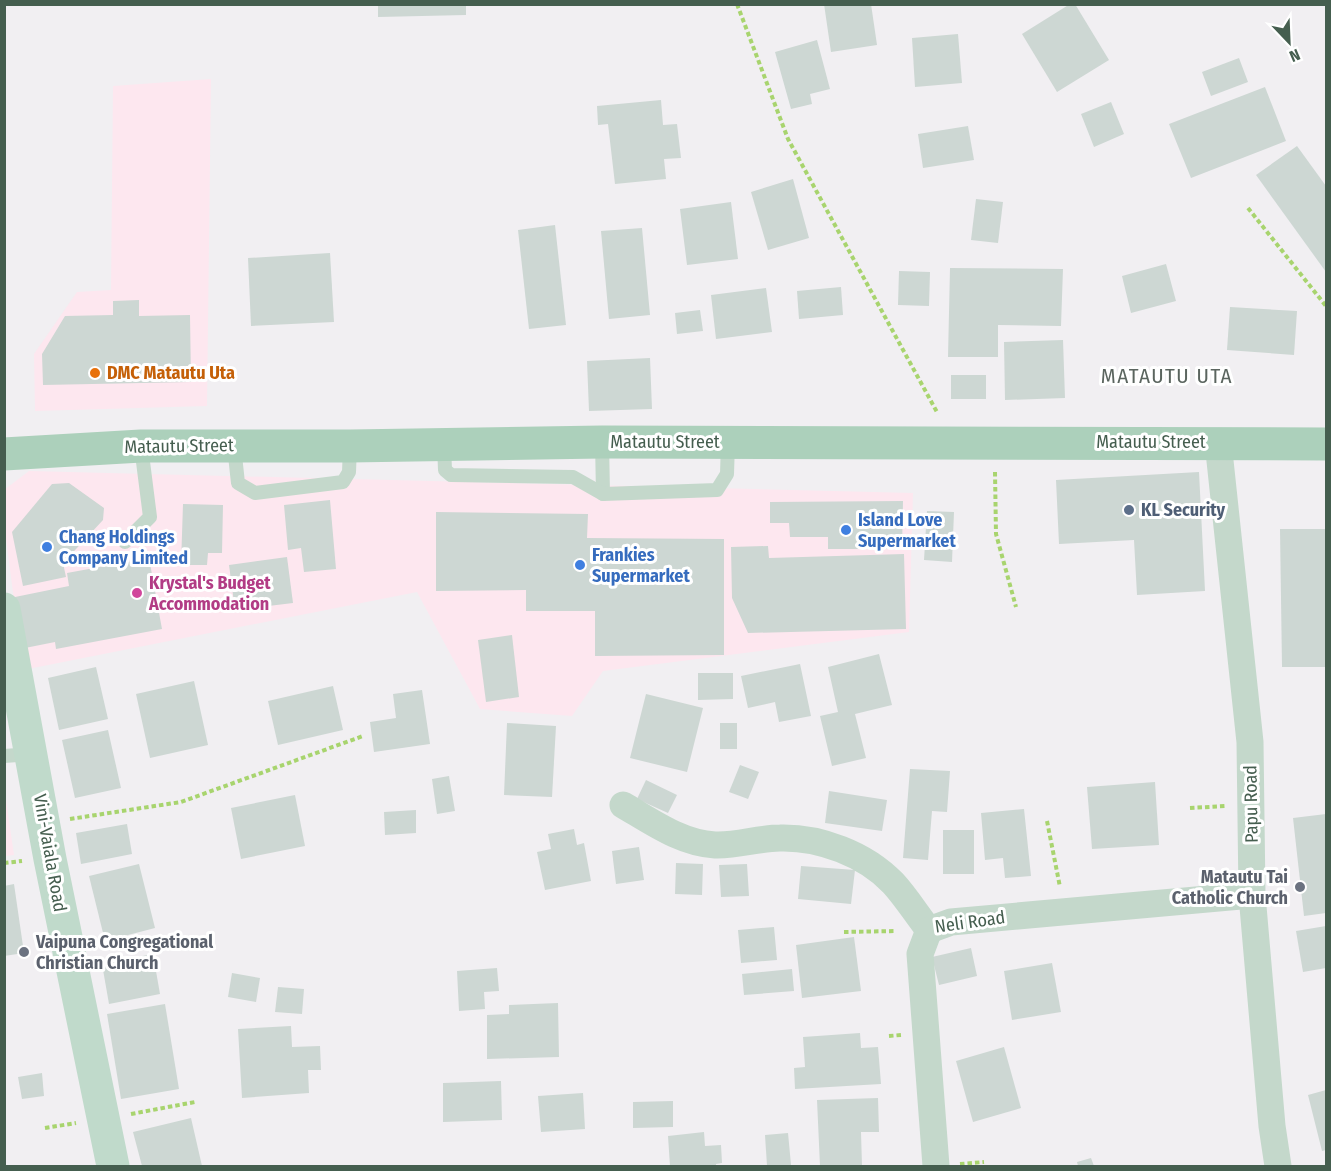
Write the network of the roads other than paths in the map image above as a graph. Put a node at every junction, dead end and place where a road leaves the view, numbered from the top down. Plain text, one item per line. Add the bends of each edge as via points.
1 (602, 442) junction
2 (728, 442) junction
3 (1218, 442) junction
4 (444, 444) junction
5 (1326, 444) edge
6 (141, 446) junction
7 (234, 446) junction
8 (350, 446) junction
9 (4, 454) edge
10 (603, 494) junction
11 (125, 542) dead end
12 (4, 609) edge
13 (10, 668) edge
14 (18, 755) edge
15 (623, 805) dead end
16 (1252, 895) junction
17 (929, 930) junction
18 (113, 1167) edge
19 (936, 1167) edge
20 (1278, 1167) edge

1 - 2 main road, Matautu Street
1 - 4 main road, Matautu Street
1 - 10 lane
2 - 3 main road, Matautu Street
2 - 10 lane via 727,474 717,490
3 - 5 main road, Matautu Street
3 - 16 street, Papu Road via 1250,742
4 - 8 main road, Matautu Street
4 - 10 lane via 445,470 451,476 573,477
6 - 7 main road, Matautu Street
6 - 9 main road, Matautu Street
6 - 11 lane via 150,517
7 - 8 main road, Matautu Street
7 - 8 lane via 238,483 255,493 343,482 349,472
12 - 13 main road, Vini-Vaiala Road
13 - 14 main road, Vini-Vaiala Road
14 - 18 main road, Vini-Vaiala Road via 44,823
15 - 17 street, Neli Road via 688,840 716,845 779,838 851,852 892,882
16 - 17 street, Neli Road via 951,922
16 - 20 street, Papu Road
17 - 19 street via 921,954

